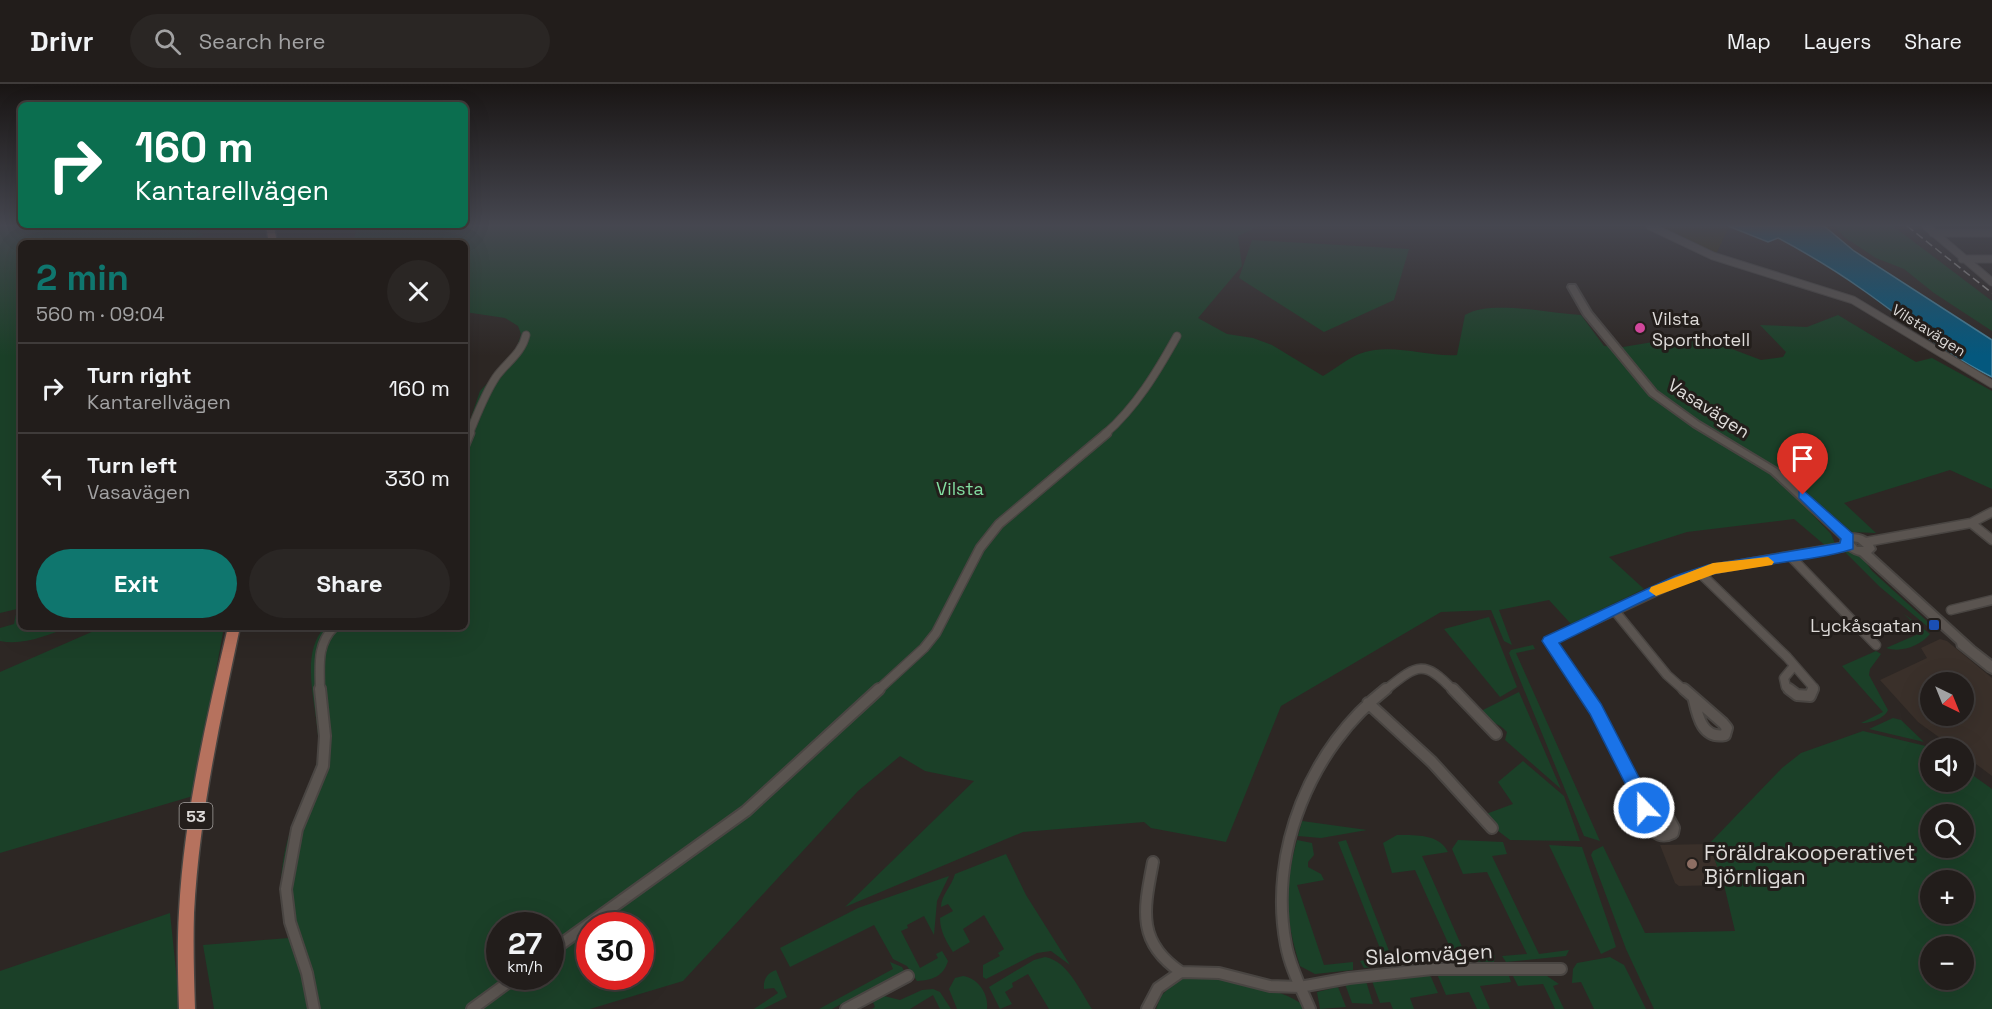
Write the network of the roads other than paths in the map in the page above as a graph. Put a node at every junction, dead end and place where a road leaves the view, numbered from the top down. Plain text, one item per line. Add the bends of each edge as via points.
1 (1755, 269) edge
2 (1975, 269) edge
3 (1992, 282) edge
4 (1572, 287) dead end
5 (526, 335) dead end
6 (1177, 336) dead end
7 (1992, 384) edge
8 (468, 437) edge
9 (1992, 512) edge
10 (1971, 523) junction
11 (1992, 540) edge
12 (1848, 542) junction
13 (1865, 547) junction
14 (1792, 558) junction
15 (1700, 573) junction
16 (1992, 600) edge
17 (1614, 610) junction
18 (1951, 610) dead end
19 (233, 630) edge
20 (330, 630) edge
21 (1876, 645) dead end
22 (1794, 666) dead end
23 (1992, 668) edge
24 (1694, 700) dead end
25 (1368, 703) junction
26 (1496, 734) dead end
27 (1639, 795) dead end
28 (1492, 828) dead end
29 (1153, 862) dead end
30 (564, 942) edge
31 (1561, 969) dead end
32 (1181, 972) junction
33 (908, 976) dead end
34 (1300, 987) junction
35 (498, 990) edge
36 (188, 1009) edge
37 (314, 1009) edge
38 (472, 1009) edge
39 (846, 1009) edge
40 (1147, 1009) edge
41 (1310, 1009) edge

1 - 7 street, Vilstavägen via 1853,300
2 - 3 street
4 - 12 street, Vasavägen via 1587,313 1653,393 1774,471
5 - 8 street via 524,345 496,377 482,401
6 - 30 street via 1153,379 1119,422 999,525 980,548 936,633 924,648 746,811
9 - 10 street
10 - 11 street
10 - 13 street
12 - 13 street
12 - 14 street
13 - 23 street via 1913,601
14 - 15 street
14 - 21 street
15 - 17 street
15 - 22 street
16 - 18 street
17 - 24 street via 1646,653
17 - 27 street via 1550,641 1596,709
19 - 36 main road, 53 via 190,848 185,945
20 - 37 street via 320,649 323,766 297,829 286,889 290,922
25 - 26 street via 1412,671 1426,668 1438,675
25 - 28 street via 1418,748
25 - 34 street via 1341,732 1314,773 1292,837 1282,915 1286,944
29 - 32 street via 1144,924 1154,947
31 - 34 street, Slalomvägen via 1444,969
32 - 34 street, Slalomvägen via 1219,973 1270,986
32 - 40 street via 1158,988
33 - 39 street
34 - 41 street
35 - 38 street

